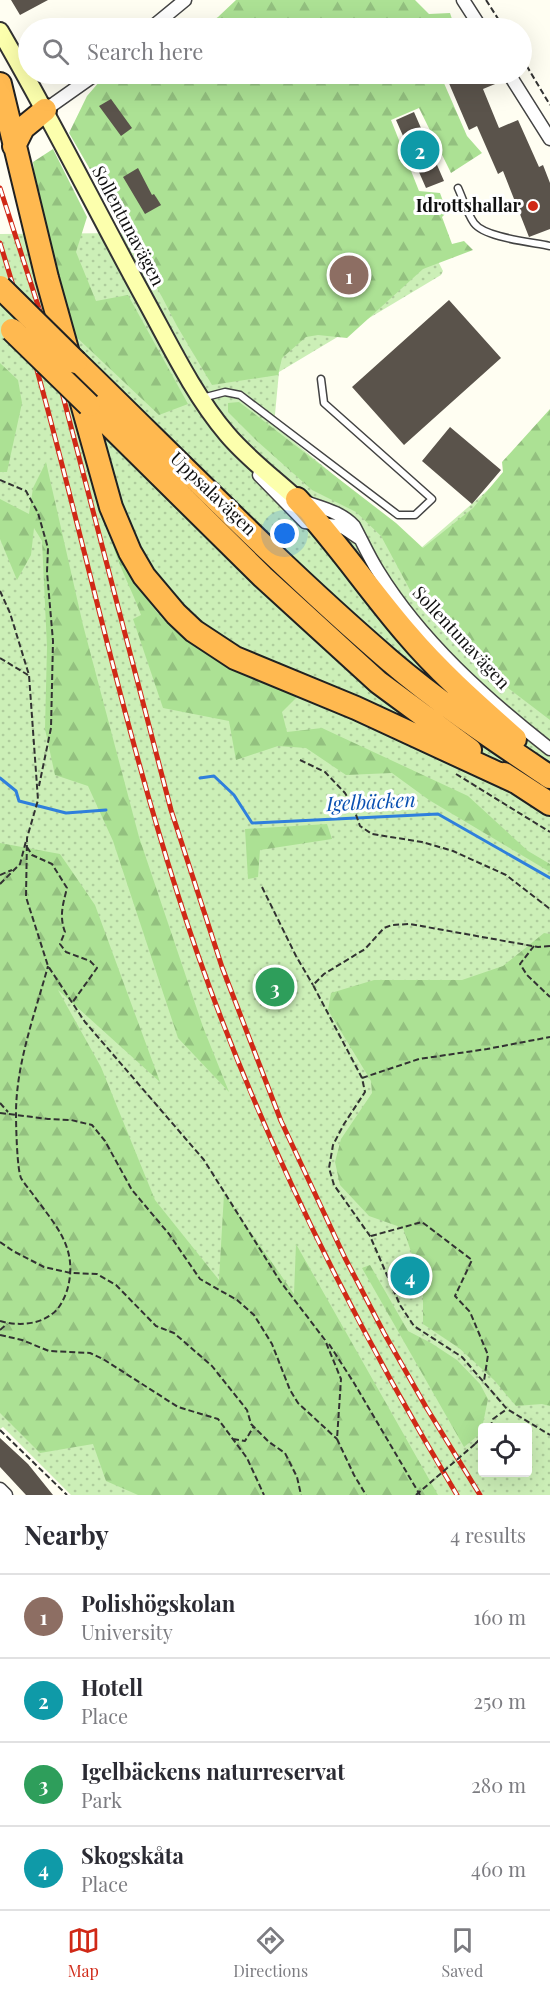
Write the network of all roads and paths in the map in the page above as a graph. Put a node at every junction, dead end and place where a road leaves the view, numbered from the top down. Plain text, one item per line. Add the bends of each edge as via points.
1 (185, 0) edge
2 (463, 0) edge
3 (486, 0) edge
4 (163, 18) edge
5 (475, 18) edge
6 (498, 18) edge
7 (0, 31) edge
8 (18, 63) edge
9 (532, 75) edge
10 (0, 84) edge
11 (30, 84) edge
12 (82, 84) edge
13 (515, 84) edge
14 (550, 105) edge
15 (45, 110) junction
16 (550, 139) edge
17 (14, 146) junction
18 (458, 188) dead end
19 (550, 246) edge
20 (0, 287) edge
21 (6, 324) edge
22 (321, 378) dead end
23 (202, 398) junction
24 (229, 436) junction
25 (0, 480) edge
26 (297, 499) junction
27 (321, 525) junction
28 (361, 540) junction
29 (0, 591) edge
30 (0, 658) edge
31 (29, 675) junction
32 (550, 749) edge
33 (300, 760) dead end
34 (550, 771) edge
35 (550, 777) edge
36 (516, 782) junction
37 (38, 789) junction
38 (550, 804) edge
39 (27, 838) junction
40 (27, 846) junction
41 (15, 869) junction
42 (0, 875) edge
43 (0, 884) edge
44 (262, 887) dead end
45 (550, 909) edge
46 (534, 946) junction
47 (550, 946) edge
48 (48, 966) junction
49 (314, 985) junction
50 (550, 997) edge
51 (72, 1003) junction
52 (550, 1037) edge
53 (362, 1078) junction
54 (0, 1103) edge
55 (0, 1113) edge
56 (9, 1113) junction
57 (16, 1113) junction
58 (371, 1236) junction
59 (0, 1242) edge
60 (71, 1273) junction
61 (0, 1321) edge
62 (8, 1323) junction
63 (0, 1333) edge
64 (325, 1340) junction
65 (484, 1381) junction
66 (507, 1409) junction
67 (492, 1423) edge
68 (254, 1426) junction
69 (0, 1430) edge
70 (550, 1435) edge
71 (233, 1439) junction
72 (337, 1439) junction
73 (478, 1441) edge
74 (0, 1489) edge
75 (6, 1495) edge
76 (67, 1495) edge
77 (264, 1495) edge
78 (301, 1495) edge
79 (366, 1495) edge
80 (418, 1495) edge

1 - 4 street
2 - 5 street
3 - 6 path
7 - 8 street, Sollentunavägen
9 - 14 path
10 - 17 highway
11 - 15 street, Sollentunavägen
12 - 15 street
13 - 16 street
15 - 17 highway via 23,128
15 - 23 street, Sollentunavägen
17 - 36 highway via 111,507 130,552 159,595 194,631 235,658 356,708
18 - 19 lane via 474,223 480,227
20 - 35 highway, Uppsalavägen, bridge via 274,554 390,660 483,732
21 - 36 highway, Uppsalavägen, bridge via 263,577 378,682
22 - 23 lane via 324,403 432,499 415,514 398,515 240,395 225,392
23 - 24 street, Sollentunavägen
24 - 26 street, Sollentunavägen
24 - 27 street, Sollentunavägen via 300,519
25 - 37 path via 26,491 38,513 48,548 53,641 51,728
26 - 27 highway
26 - 28 street, Sollentunavägen via 341,515 354,526
27 - 28 street, Sollentunavägen via 344,528
27 - 34 highway via 430,660
28 - 32 street, Sollentunavägen via 390,588 433,641 512,720
29 - 31 path
30 - 31 path
31 - 37 path
33 - 45 path via 325,772 345,793 360,826 372,834 453,851 506,875
36 - 38 highway, Uppsalavägen
37 - 39 path
39 - 40 path
39 - 41 path
40 - 48 path via 27,897
40 - 51 path via 32,855 52,864 67,888 61,911 65,932 60,944 66,952 90,961 97,968
41 - 42 path
41 - 43 path
44 - 49 path
46 - 47 path
46 - 49 path via 410,924 392,925
46 - 50 path via 520,964
48 - 51 path
48 - 57 path via 27,1041
49 - 53 path
51 - 64 path via 204,1160 280,1281
52 - 53 path via 419,1059
53 - 58 path via 365,1092 333,1145 329,1168 334,1185
54 - 56 path
55 - 56 path
56 - 57 path
57 - 60 path via 20,1176 64,1238
57 - 72 path via 92,1125 132,1190 170,1234 200,1279 237,1300 254,1316 272,1344 298,1403
58 - 65 path via 400,1305 414,1326 462,1357
58 - 65 path via 422,1222 472,1260 455,1296 470,1312 488,1355
59 - 60 path via 44,1267
60 - 62 path via 55,1313 37,1323
60 - 68 path via 97,1274 116,1285 156,1326 174,1333 212,1366 247,1410
61 - 62 path
62 - 63 path
63 - 71 path via 49,1352 90,1353 178,1407 218,1419
64 - 72 path via 340,1379
64 - 80 path
65 - 66 path
66 - 67 path
66 - 70 path
68 - 71 path via 245,1441
68 - 78 path via 285,1453
69 - 76 path
71 - 77 path via 247,1458
72 - 79 path
73 - 80 path, bridge
74 - 75 street

